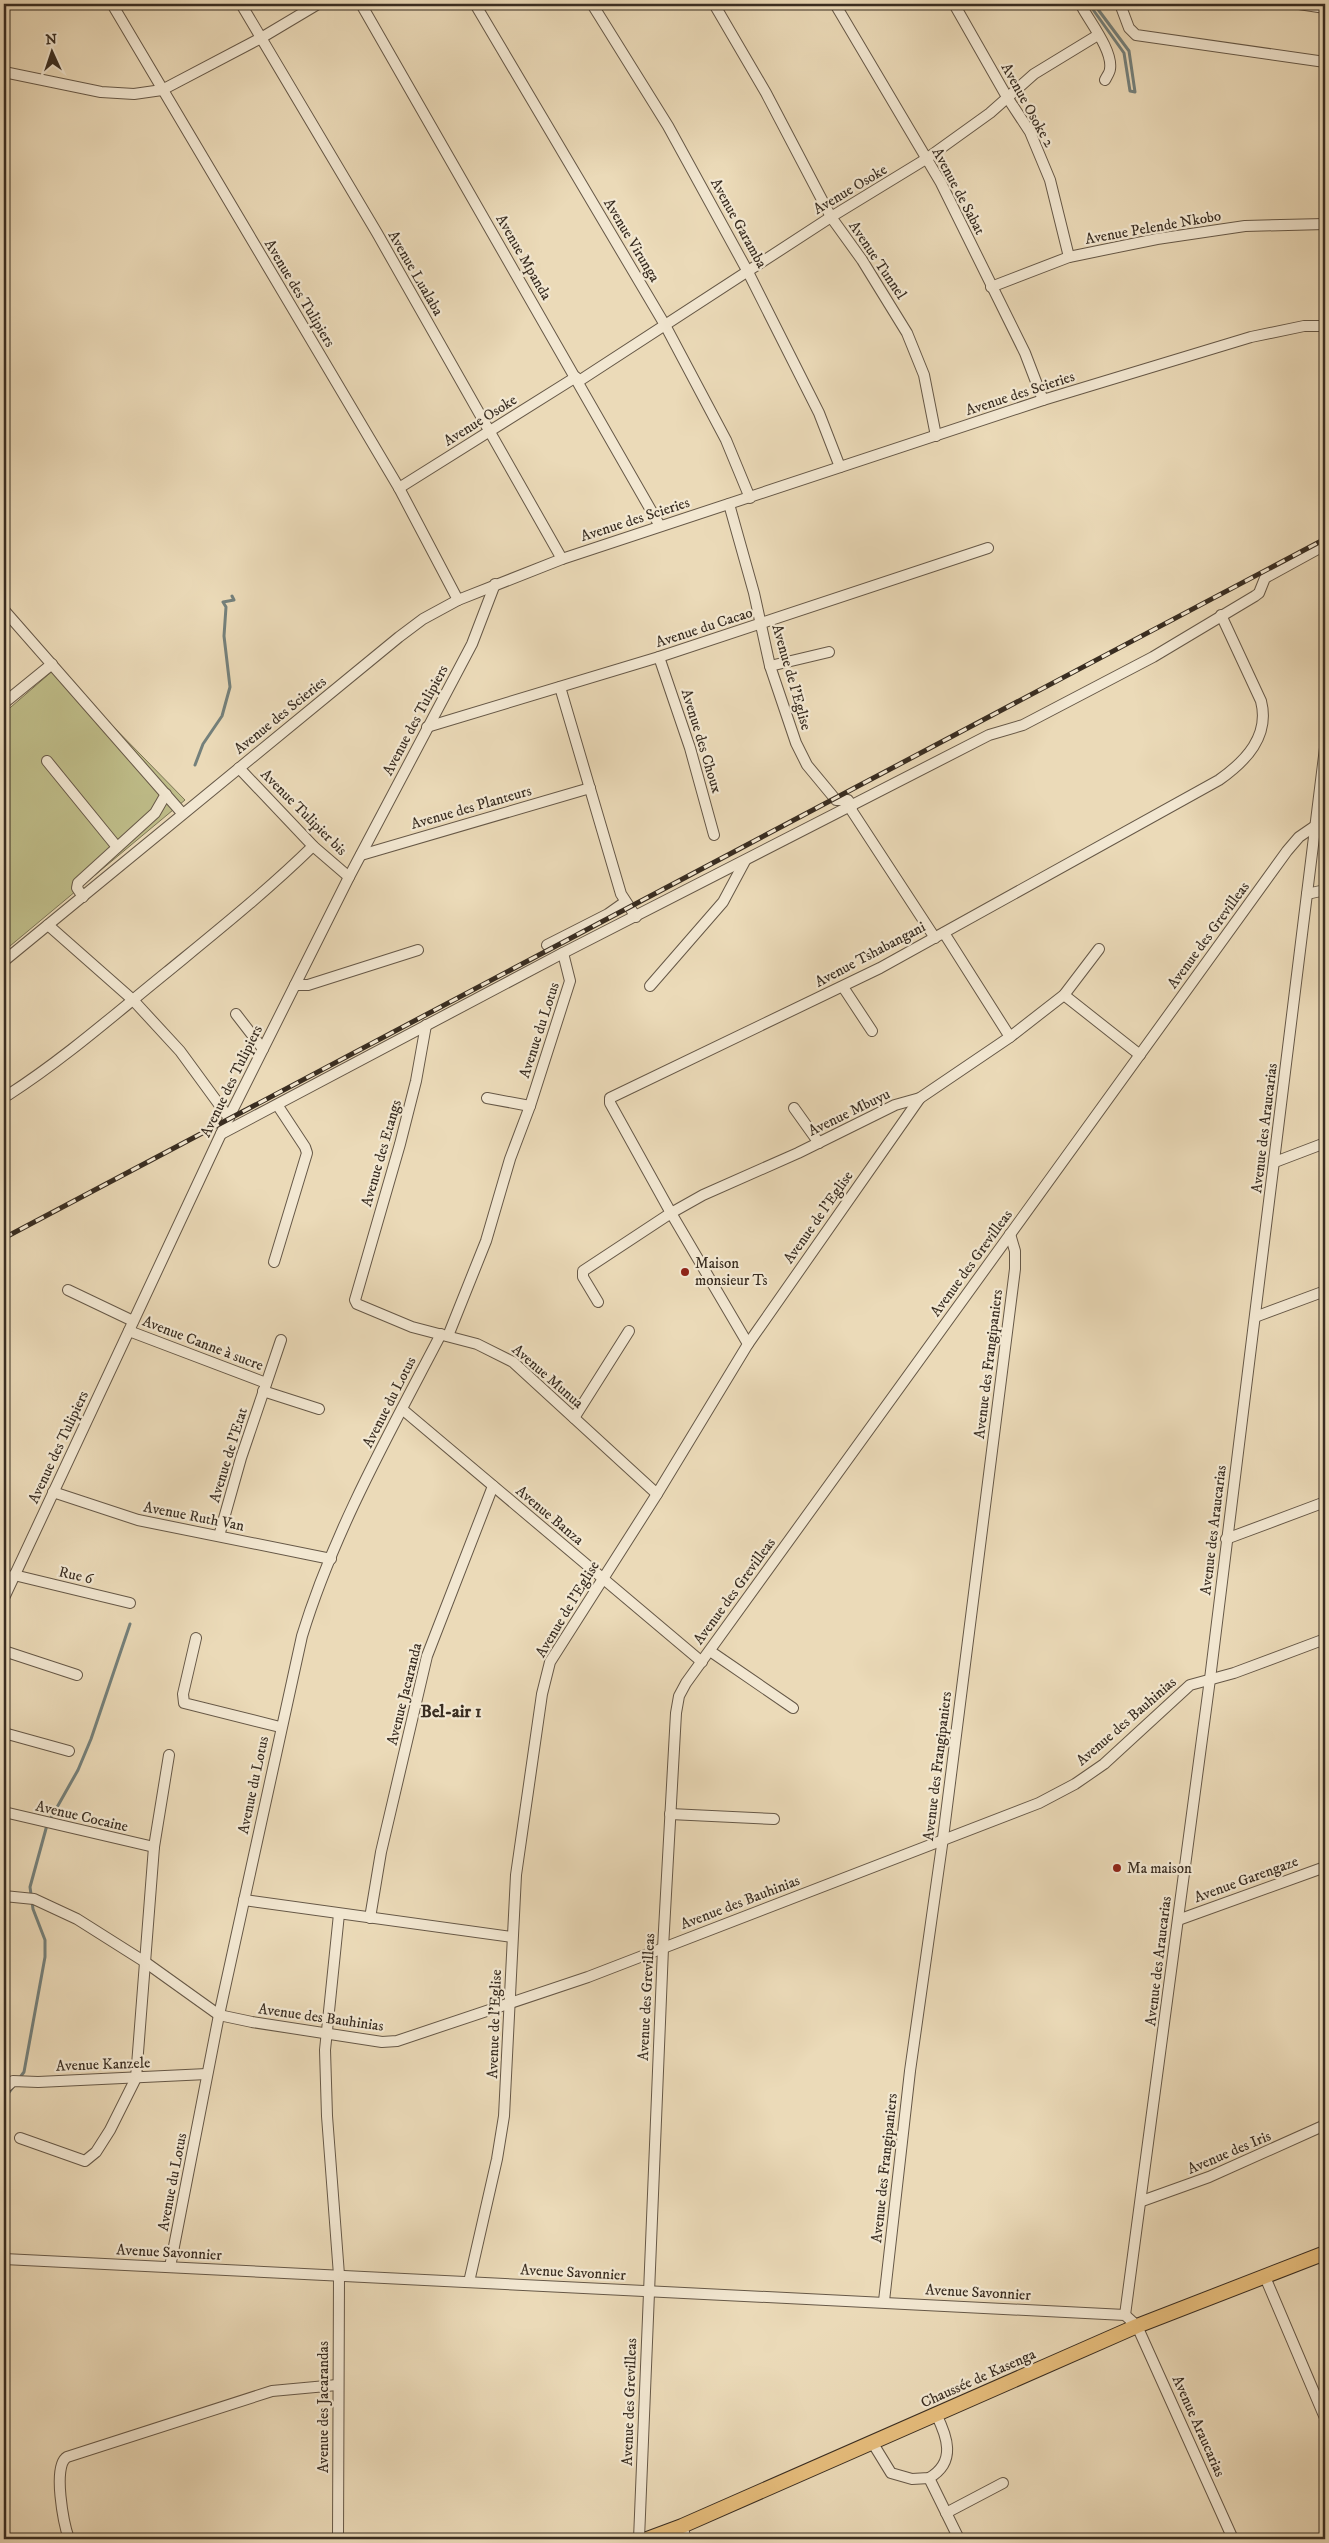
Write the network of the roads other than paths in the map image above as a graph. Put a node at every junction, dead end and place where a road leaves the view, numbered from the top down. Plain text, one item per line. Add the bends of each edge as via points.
1 (112, 4) edge
2 (241, 4) edge
3 (318, 4) edge
4 (360, 4) edge
5 (475, 4) edge
6 (592, 4) edge
7 (714, 4) edge
8 (835, 4) edge
9 (954, 4) edge
10 (1085, 4) edge
11 (1120, 4) edge
12 (1298, 4) edge
13 (1325, 8) edge
14 (1098, 35) junction
15 (261, 38) junction
16 (1325, 62) edge
17 (4, 72) edge
18 (1105, 80) dead end
19 (162, 90) junction
20 (1007, 97) junction
21 (926, 159) junction
22 (831, 216) junction
23 (1325, 224) edge
24 (1069, 257) junction
25 (748, 272) junction
26 (991, 286) junction
27 (665, 325) junction
28 (1325, 326) edge
29 (577, 379) junction
30 (1043, 400) junction
31 (489, 432) junction
32 (936, 436) junction
33 (840, 467) junction
34 (399, 488) junction
35 (750, 498) junction
36 (729, 504) junction
37 (660, 526) junction
38 (1325, 545) edge
39 (988, 548) dead end
40 (562, 559) junction
41 (495, 584) junction
42 (458, 600) junction
43 (4, 610) edge
44 (1221, 615) junction
45 (760, 625) junction
46 (829, 652) dead end
47 (659, 657) junction
48 (52, 664) junction
49 (770, 666) junction
50 (560, 687) junction
51 (4, 703) edge
52 (427, 727) junction
53 (1325, 748) edge
54 (46, 761) dead end
55 (239, 768) junction
56 (590, 788) junction
57 (166, 794) junction
58 (851, 807) junction
59 (182, 813) junction
60 (1318, 823) edge
61 (714, 835) dead end
62 (314, 846) junction
63 (117, 847) junction
64 (361, 855) junction
65 (745, 862) junction
66 (349, 877) junction
67 (1325, 890) edge
68 (1307, 894) junction
69 (83, 897) junction
70 (625, 902) junction
71 (636, 917) junction
72 (48, 925) junction
73 (939, 935) junction
74 (547, 945) dead end
75 (1099, 949) dead end
76 (418, 950) dead end
77 (563, 954) junction
78 (4, 961) edge
79 (295, 985) junction
80 (650, 986) dead end
81 (843, 987) junction
82 (1064, 995) junction
83 (133, 1000) junction
84 (236, 1014) dead end
85 (426, 1025) junction
86 (872, 1031) dead end
87 (1010, 1037) junction
88 (263, 1049) junction
89 (1140, 1055) junction
90 (8, 1095) dead end
91 (487, 1098) dead end
92 (920, 1098) junction
93 (278, 1106) junction
94 (530, 1106) junction
95 (794, 1108) dead end
96 (229, 1118) junction
97 (221, 1134) junction
98 (819, 1143) junction
99 (1325, 1143) edge
100 (1275, 1162) junction
101 (671, 1213) junction
102 (1010, 1234) junction
103 (274, 1262) dead end
104 (358, 1287) joint
105 (68, 1290) dead end
106 (1325, 1291) edge
107 (598, 1302) dead end
108 (1255, 1317) junction
109 (131, 1326) junction
110 (628, 1331) dead end
111 (444, 1335) junction
112 (281, 1340) dead end
113 (748, 1344) junction
114 (265, 1387) junction
115 (318, 1408) dead end
116 (402, 1409) junction
117 (574, 1418) junction
118 (493, 1486) junction
119 (53, 1492) junction
120 (657, 1494) junction
121 (1325, 1502) edge
122 (219, 1536) junction
123 (1226, 1539) junction
124 (331, 1559) junction
125 (14, 1576) junction
126 (602, 1578) junction
127 (4, 1598) edge
128 (130, 1603) dead end
129 (196, 1638) dead end
130 (1325, 1639) edge
131 (4, 1650) edge
132 (710, 1651) junction
133 (702, 1662) junction
134 (78, 1675) dead end
135 (1210, 1679) junction
136 (793, 1708) dead end
137 (280, 1727) junction
138 (4, 1733) edge
139 (69, 1751) dead end
140 (169, 1755) dead end
141 (4, 1812) edge
142 (670, 1814) junction
143 (774, 1819) dead end
144 (943, 1838) junction
145 (154, 1847) junction
146 (1325, 1867) edge
147 (4, 1896) edge
148 (244, 1900) junction
149 (339, 1914) junction
150 (370, 1918) junction
151 (1178, 1920) junction
152 (512, 1937) junction
153 (663, 1948) junction
154 (145, 1962) junction
155 (510, 2005) junction
156 (219, 2015) junction
157 (326, 2032) junction
158 (207, 2074) junction
159 (136, 2078) junction
160 (4, 2089) edge
161 (1325, 2125) edge
162 (20, 2138) dead end
163 (1142, 2201) junction
164 (1325, 2253) edge
165 (4, 2260) edge
166 (170, 2267) junction
167 (339, 2275) junction
168 (1265, 2277) junction
169 (469, 2282) junction
170 (648, 2291) junction
171 (884, 2301) junction
172 (1125, 2315) junction
173 (1137, 2326) junction
174 (337, 2385) junction
175 (936, 2414) junction
176 (1325, 2418) edge
177 (872, 2442) junction
178 (929, 2478) junction
179 (1003, 2482) dead end
180 (946, 2513) junction
181 (684, 2533) edge
182 (70, 2539) edge
183 (338, 2539) edge
184 (639, 2539) edge
185 (647, 2539) edge
186 (959, 2539) edge
187 (1233, 2539) edge

1 - 19 street, Avenue des Tulipiers
2 - 15 street, Avenue Lualaba
3 - 15 street
4 - 29 street, Avenue Mpanda
5 - 27 street, Avenue Virunga
6 - 25 street, Avenue Garamba via 668,126
7 - 22 street, Avenue Tunnel via 766,93
8 - 21 street, Avenue de Sabat
9 - 20 street, Avenue Osoke 2
10 - 14 street via 1082,7
11 - 16 street via 1129,28 1136,35
12 - 13 street
14 - 18 street via 1109,62
14 - 20 street, Avenue Osoke via 1034,74
15 - 19 street
15 - 31 street, Avenue Lualaba via 377,233
17 - 19 street via 102,92 134,94
19 - 34 street, Avenue des Tulipiers
20 - 21 street, Avenue Osoke
20 - 24 street, Avenue Osoke 2 via 1030,132 1050,180
21 - 22 street, Avenue Osoke
21 - 26 street, Avenue de Sabat
22 - 25 street, Avenue Osoke
22 - 32 street, Avenue Tunnel via 907,333 924,376
23 - 24 street, Avenue Pelende Nkobo via 1245,226 1156,239
24 - 26 street, Avenue Pelende Nkobo
25 - 27 street, Avenue Osoke
25 - 33 street, Avenue Garamba via 819,413
26 - 30 street, Avenue de Sabat via 1029,361
27 - 29 street, Avenue Osoke
27 - 35 street, Avenue Virunga via 726,440
28 - 30 street, Avenue des Scieries via 1304,326 1251,337
29 - 31 street, Avenue Osoke
29 - 37 street, Avenue Mpanda
30 - 32 street, Avenue des Scieries
31 - 34 street, Avenue Osoke
31 - 40 street, Avenue Lualaba
32 - 33 street, Avenue des Scieries
33 - 35 street, Avenue des Scieries
34 - 42 street, Avenue des Tulipiers
35 - 36 street, Avenue des Scieries
36 - 37 street, Avenue des Scieries
36 - 45 street, Avenue de l'Eglise
37 - 40 street, Avenue des Scieries
38 - 44 street via 1265,578 1259,592
39 - 45 street, Avenue du Cacao
40 - 41 street, Avenue des Scieries
41 - 42 street, Avenue des Scieries
41 - 52 street, Avenue des Tulipiers via 472,644
42 - 55 street, Avenue des Scieries via 398,637
43 - 48 street
44 - 58 street via 1153,657 1023,726 989,735
44 - 73 street, Avenue Tshabangani via 1263,708 1260,735 1250,753 1219,780
45 - 47 street, Avenue du Cacao
45 - 49 street, Avenue de l'Eglise
46 - 49 street
47 - 50 street, Avenue du Cacao
47 - 61 street, Avenue des Choux via 690,748
48 - 51 street
48 - 57 street
49 - 58 street, Avenue de l'Eglise via 800,753 836,800 848,800
50 - 52 street, Avenue du Cacao
50 - 56 street
52 - 64 street, Avenue des Tulipiers
53 - 60 street, Avenue des Araucarias
54 - 63 street
55 - 59 street, Avenue des Scieries
55 - 62 street, Avenue Tulipier bis
56 - 64 street, Avenue des Planteurs
56 - 70 street
57 - 59 street
57 - 63 street via 155,813
58 - 65 street
58 - 73 street, Avenue de l'Eglise
59 - 69 street, Avenue des Scieries
60 - 68 street, Avenue des Araucarias
60 - 89 street, Avenue des Grevilleas via 1287,851
62 - 66 street, Avenue Tulipier bis
62 - 83 street
63 - 69 street via 78,883 77,888
64 - 66 street, Avenue des Tulipiers
65 - 71 street
65 - 80 street via 723,902
66 - 79 street, Avenue des Tulipiers
67 - 68 street
68 - 100 street, Avenue des Araucarias
69 - 72 street, Avenue des Scieries
70 - 71 street
70 - 74 street
71 - 77 street
72 - 78 street, Avenue des Scieries
72 - 83 street
73 - 81 street, Avenue Tshabangani
73 - 87 street, Avenue de l'Eglise
75 - 82 street, Avenue Mbuyu
76 - 79 street via 308,985
77 - 85 street
77 - 94 street, Avenue du Lotus via 570,981
79 - 88 street, Avenue des Tulipiers
81 - 86 street
81 - 101 street, Avenue Tshabangani via 610,1098
82 - 87 street, Avenue Mbuyu
82 - 89 street
83 - 90 street
83 - 96 street via 180,1051
84 - 88 street
85 - 93 street
85 - 104 street, Avenue des Etangs via 402,1135
87 - 92 street, Avenue Mbuyu
88 - 96 street, Avenue des Tulipiers
89 - 102 street, Avenue des Grevilleas
91 - 94 street
92 - 98 street, Avenue Mbuyu via 895,1105
92 - 113 street, Avenue de l'Eglise
93 - 97 street
93 - 103 street via 307,1153
94 - 111 street, Avenue du Lotus via 510,1159 486,1241
95 - 98 street
96 - 97 street, Avenue des Tulipiers
97 - 109 street, Avenue des Tulipiers
98 - 101 street, Avenue Mbuyu via 704,1194
99 - 100 street
100 - 108 street, Avenue des Araucarias
101 - 107 street, Avenue Mbuyu via 583,1271 583,1277
101 - 113 street, Avenue Tshabangani
102 - 132 street, Avenue des Grevilleas
102 - 144 street, Avenue des Frangipaniers via 1015,1250 1015,1269
104 - 111 street, Avenue Munua via 355,1295 357,1304 412,1327
105 - 109 street, Avenue Canne à sucre
106 - 108 street
108 - 123 street, Avenue des Araucarias
109 - 114 street, Avenue Canne à sucre
109 - 119 street, Avenue des Tulipiers
110 - 117 street
111 - 116 street, Avenue du Lotus
111 - 117 street, Avenue Munua via 477,1344 513,1362
112 - 114 street, Avenue de l'Etat
113 - 120 street, Avenue de l'Eglise
114 - 115 street, Avenue Canne à sucre
114 - 122 street, Avenue de l'Etat
116 - 118 street, Avenue Banza
116 - 124 street, Avenue du Lotus via 360,1490
117 - 120 street, Avenue Munua
118 - 126 street, Avenue Banza
118 - 150 street, Avenue Jacaranda via 427,1656 381,1852
119 - 122 street, Avenue Ruth Van via 138,1520
119 - 125 street, Avenue des Tulipiers
120 - 126 street, Avenue de l'Eglise
121 - 123 street
122 - 124 street, Avenue Ruth Van
123 - 135 street, Avenue des Araucarias
124 - 137 street, Avenue du Lotus via 302,1636
125 - 127 street, Avenue des Tulipiers
125 - 128 street, Rue 6
126 - 133 street, Avenue Banza
126 - 152 street, Avenue de l'Eglise via 555,1651 547,1670 524,1815
129 - 137 street via 183,1694 184,1703
130 - 135 street, Avenue des Bauhinias
131 - 134 street
132 - 133 street, Avenue des Grevilleas
132 - 136 street
133 - 142 street, Avenue des Grevilleas via 682,1689 677,1705
135 - 144 street, Avenue des Bauhinias via 1197,1681 1185,1688 1104,1764 1075,1784 1017,1812
135 - 151 street, Avenue des Araucarias
137 - 148 street, Avenue du Lotus
138 - 139 street
140 - 145 street
141 - 145 street, Avenue Cocaine
142 - 143 street
142 - 153 street, Avenue des Grevilleas
144 - 153 street, Avenue des Bauhinias
144 - 171 street, Avenue des Frangipaniers via 910,2071
145 - 154 street
146 - 151 street, Avenue Garengaze
147 - 154 street, Avenue des Bauhinias via 34,1899 77,1918
148 - 149 street
148 - 156 street, Avenue du Lotus
149 - 150 street
149 - 157 street, Avenue des Jacarandas
150 - 152 street
151 - 163 street, Avenue des Araucarias
152 - 155 street, Avenue de l'Eglise
153 - 155 street, Avenue des Bauhinias
153 - 170 street, Avenue des Grevilleas
154 - 156 street, Avenue des Bauhinias
154 - 159 street
155 - 157 street, Avenue des Bauhinias via 397,2041 382,2042
155 - 169 street, Avenue de l'Eglise via 502,2130
156 - 157 street, Avenue des Bauhinias
156 - 158 street, Avenue du Lotus
157 - 167 street, Avenue des Jacarandas via 326,2100
158 - 159 street, Avenue Kanzele
158 - 166 street, Avenue du Lotus
159 - 160 street, Avenue Kanzele via 16,2080
159 - 162 street via 110,2130 96,2152 85,2161
161 - 163 street, Avenue des Iris via 1209,2177
163 - 172 street, Avenue des Araucarias
164 - 168 main road, Chaussée de Kasenga
165 - 166 street, Avenue Savonnier
166 - 167 street, Avenue Savonnier
167 - 169 street, Avenue Savonnier
167 - 174 street, Avenue des Jacarandas
168 - 173 main road, Chaussée de Kasenga
168 - 176 street
169 - 170 street, Avenue Savonnier
170 - 171 street, Avenue Savonnier
170 - 184 street, Avenue des Grevilleas
171 - 172 street, Avenue Savonnier
172 - 173 street
173 - 175 main road, Chaussée de Kasenga
173 - 187 street, Avenue Araucarias
174 - 182 street via 272,2391 63,2460 60,2467 63,2516
174 - 183 street, Avenue des Jacarandas
175 - 177 main road, Chaussée de Kasenga
175 - 178 street via 948,2448 941,2466
177 - 178 street via 890,2473 912,2479
177 - 181 main road, Chaussée de Kasenga
178 - 180 street
179 - 180 street
180 - 186 street
181 - 185 main road, Chaussée de Kasenga

